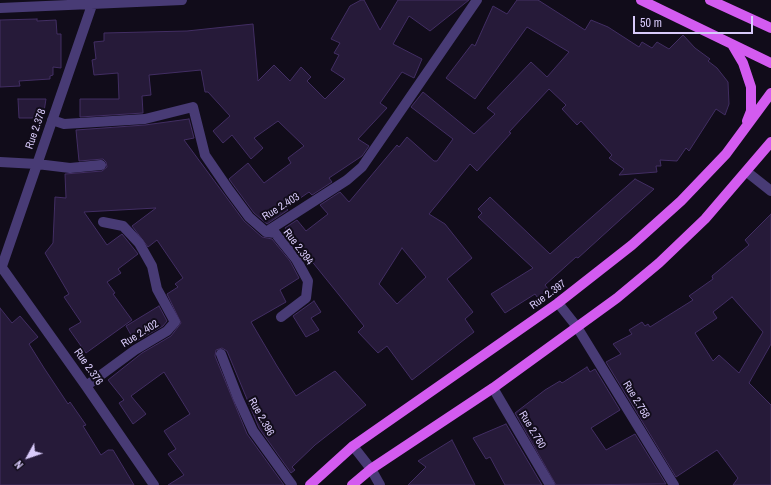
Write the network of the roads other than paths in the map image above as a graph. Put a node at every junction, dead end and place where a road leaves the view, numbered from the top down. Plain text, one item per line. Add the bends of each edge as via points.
1 (181, 0) edge
2 (477, 0) edge
3 (641, 0) edge
4 (710, 0) edge
5 (92, 2) edge
6 (0, 8) edge
7 (771, 22) edge
8 (760, 23) junction
9 (771, 28) edge
10 (733, 46) junction
11 (771, 63) edge
12 (771, 93) edge
13 (52, 120) junction
14 (744, 130) junction
15 (771, 142) edge
16 (0, 162) edge
17 (37, 164) junction
18 (101, 165) dead end
19 (747, 172) junction
20 (771, 191) edge
21 (103, 222) dead end
22 (266, 232) junction
23 (1, 265) edge
24 (558, 303) junction
25 (281, 317) dead end
26 (577, 327) junction
27 (221, 354) dead end
28 (86, 386) junction
29 (493, 388) junction
30 (353, 446) junction
31 (372, 469) junction
32 (154, 485) edge
33 (292, 485) edge
34 (310, 485) edge
35 (352, 485) edge
36 (380, 485) edge
37 (550, 485) edge
38 (674, 485) edge

1 - 5 street
2 - 22 street, Rue 2.403 via 362,167 347,180
3 - 10 main road
4 - 8 main road
5 - 6 street
5 - 13 street, Rue 2.378
7 - 8 main road
8 - 9 main road
10 - 11 main road
10 - 14 main road via 744,63 751,87 751,110
12 - 14 main road, Rue 2.397
13 - 17 street, Rue 2.378
13 - 22 street, Rue 2.403 via 64,124 145,119 193,107 205,154 249,217
14 - 24 main road, Rue 2.397 via 726,154 681,201 632,245
15 - 19 main road
16 - 17 street
17 - 18 street via 70,168
17 - 23 street, Rue 2.378
19 - 20 street
19 - 26 main road via 705,219 659,263
21 - 28 street, Rue 2.402 via 123,226 139,243 152,266 157,289 175,322 167,331 135,350
22 - 25 street, Rue 2.394 via 275,233 296,259 308,281 306,298
23 - 28 street, Rue 2.376
24 - 26 street, Rue 2.758
24 - 30 main road, Rue 2.397
26 - 29 main road
26 - 38 street, Rue 2.758
27 - 33 street, Rue 2.396 via 253,431
28 - 32 street, Rue 2.376
29 - 31 main road
29 - 37 street, Rue 2.760
30 - 31 street
30 - 34 main road, Rue 2.397
31 - 35 main road
31 - 36 street

